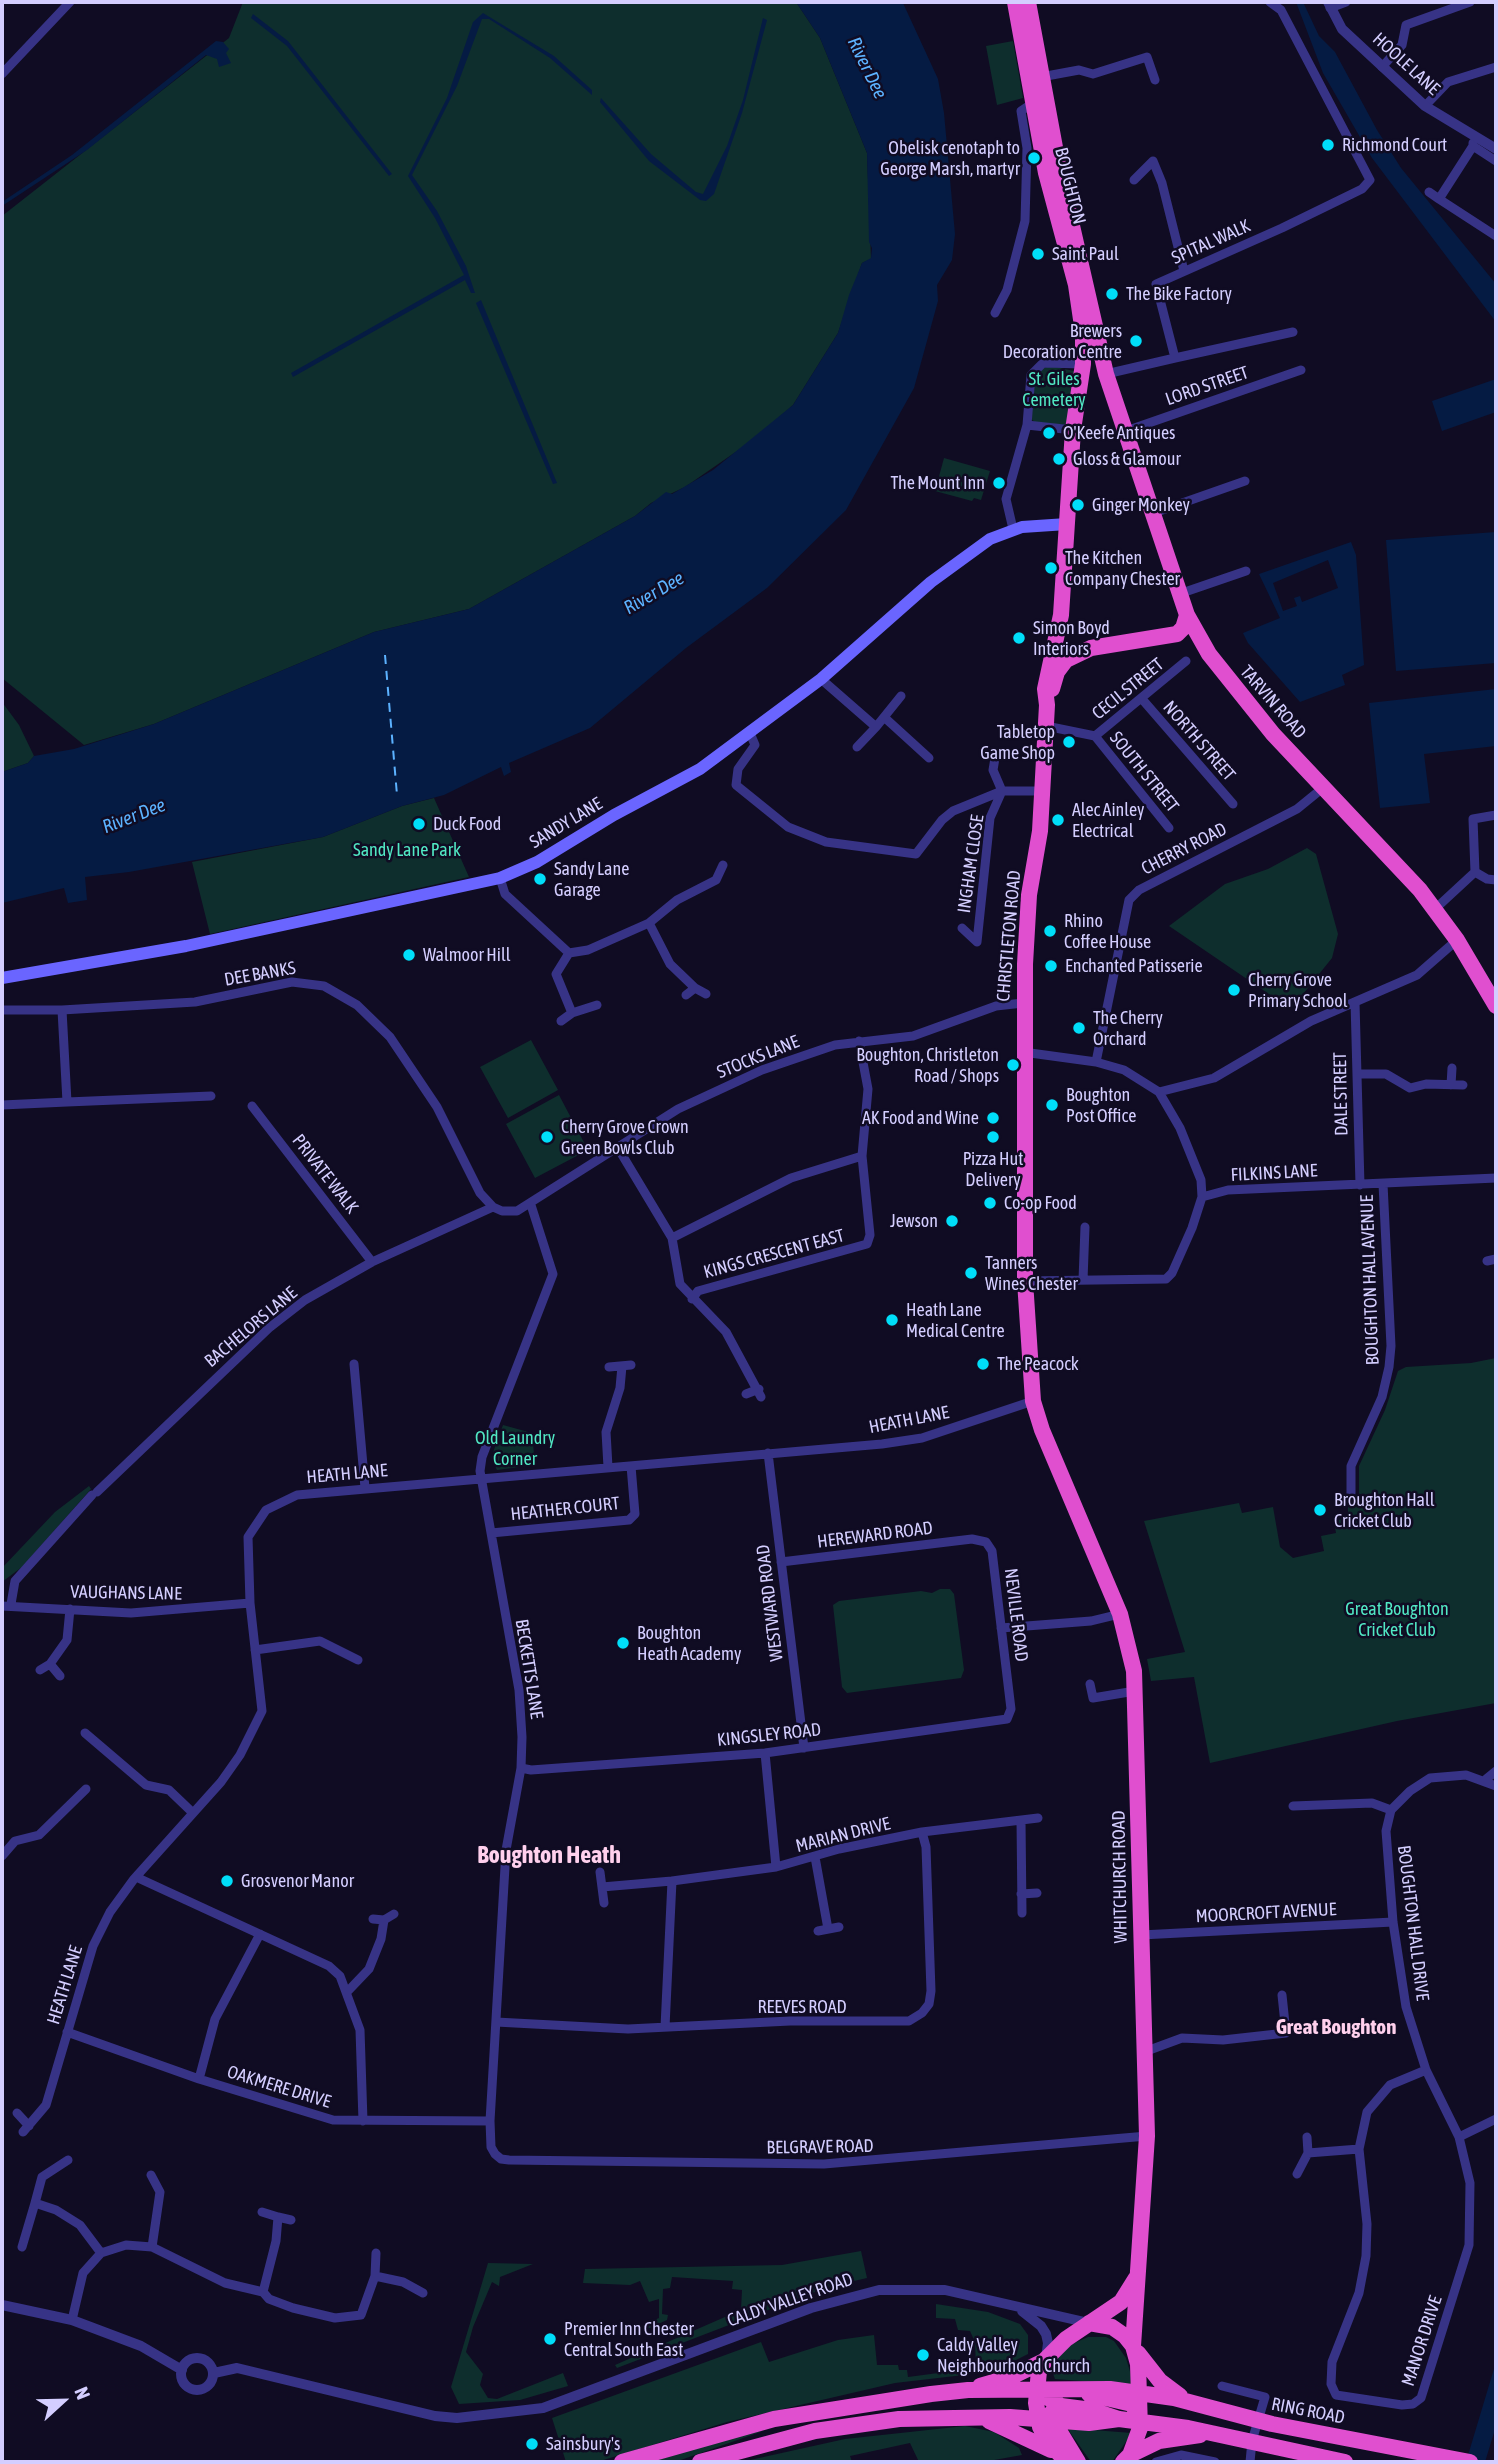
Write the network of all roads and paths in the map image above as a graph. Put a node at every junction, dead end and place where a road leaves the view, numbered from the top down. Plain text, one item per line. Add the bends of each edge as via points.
1 (70, 2) edge
2 (1015, 2) edge
3 (1028, 2) edge
4 (1270, 2) edge
5 (1346, 2) edge
6 (1470, 2) edge
7 (1329, 5) edge
8 (1382, 67) junction
9 (1496, 67) edge
10 (2, 74) edge
11 (1041, 77) junction
12 (1155, 80) dead end
13 (1033, 103) junction
14 (1425, 106) junction
15 (1474, 142) junction
16 (1496, 149) edge
17 (1496, 161) edge
18 (1134, 180) dead end
19 (1429, 192) dead end
20 (1439, 199) junction
21 (1496, 236) edge
22 (1184, 271) junction
23 (995, 313) dead end
24 (1293, 332) dead end
25 (1175, 358) junction
26 (1301, 370) dead end
27 (1082, 372) junction
28 (1106, 374) junction
29 (1027, 425) junction
30 (1073, 430) junction
31 (1123, 432) junction
32 (1245, 481) dead end
33 (1151, 514) junction
34 (1067, 524) junction
35 (1013, 529) junction
36 (1246, 571) dead end
37 (1179, 594) junction
38 (1061, 615) junction
39 (1187, 615) junction
40 (1161, 639) junction
41 (1091, 648) junction
42 (1209, 654) junction
43 (1186, 661) dead end
44 (821, 679) junction
45 (901, 696) dead end
46 (1142, 699) junction
47 (1047, 705) junction
48 (884, 718) junction
49 (1046, 726) junction
50 (876, 727) junction
51 (750, 733) junction
52 (1095, 736) junction
53 (857, 747) dead end
54 (929, 758) dead end
55 (995, 758) dead end
56 (1324, 787) junction
57 (1002, 791) junction
58 (1042, 791) junction
59 (1233, 804) dead end
60 (1496, 816) edge
61 (1169, 828) dead end
62 (723, 865) dead end
63 (1475, 872) junction
64 (500, 878) junction
65 (1496, 880) edge
66 (1435, 909) junction
67 (649, 923) junction
68 (962, 928) dead end
69 (1457, 940) junction
70 (569, 953) junction
71 (2, 978) edge
72 (695, 988) junction
73 (706, 994) dead end
74 (686, 995) dead end
75 (1355, 1002) junction
76 (1023, 1003) junction
77 (597, 1005) dead end
78 (1496, 1006) edge
79 (2, 1010) edge
80 (62, 1010) junction
81 (572, 1013) junction
82 (562, 1021) dead end
83 (859, 1041) junction
84 (1023, 1052) junction
85 (1096, 1062) junction
86 (1452, 1068) dead end
87 (1357, 1074) junction
88 (1451, 1085) junction
89 (1463, 1085) dead end
90 (1159, 1092) junction
91 (211, 1097) dead end
92 (67, 1102) junction
93 (2, 1105) edge
94 (252, 1106) dead end
95 (618, 1148) junction
96 (862, 1156) junction
97 (1496, 1178) edge
98 (1383, 1184) junction
99 (1360, 1185) junction
100 (1202, 1197) junction
101 (531, 1205) junction
102 (493, 1207) junction
103 (1085, 1227) dead end
104 (672, 1238) junction
105 (372, 1262) junction
106 (1083, 1280) junction
107 (1025, 1281) junction
108 (692, 1298) junction
109 (354, 1364) dead end
110 (609, 1367) dead end
111 (746, 1394) dead end
112 (1033, 1401) junction
113 (768, 1453) junction
114 (631, 1466) junction
115 (608, 1467) junction
116 (480, 1479) junction
117 (365, 1488) junction
118 (1069, 1492) joint
119 (1351, 1493) dead end
120 (491, 1533) junction
121 (972, 1539) joint
122 (780, 1562) junction
123 (250, 1603) junction
124 (6, 1605) edge
125 (70, 1609) junction
126 (1120, 1614) junction
127 (1001, 1628) junction
128 (255, 1650) junction
129 (358, 1660) dead end
130 (50, 1664) junction
131 (40, 1670) dead end
132 (60, 1676) dead end
133 (1090, 1684) dead end
134 (1135, 1691) junction
135 (1012, 1709) joint
136 (85, 1733) dead end
137 (804, 1748) junction
138 (765, 1753) junction
139 (521, 1768) junction
140 (1496, 1771) edge
141 (1485, 1780) junction
142 (1496, 1786) edge
143 (86, 1789) dead end
144 (1293, 1806) dead end
145 (1391, 1810) junction
146 (192, 1813) junction
147 (1038, 1818) dead end
148 (1021, 1820) junction
149 (922, 1832) junction
150 (2, 1856) edge
151 (816, 1857) junction
152 (776, 1867) junction
153 (600, 1872) dead end
154 (136, 1877) junction
155 (672, 1881) junction
156 (602, 1887) junction
157 (1037, 1893) dead end
158 (1021, 1894) junction
159 (604, 1903) dead end
160 (1023, 1913) dead end
161 (394, 1914) dead end
162 (373, 1919) dead end
163 (384, 1920) junction
164 (1393, 1922) junction
165 (839, 1927) dead end
166 (828, 1929) junction
167 (818, 1931) dead end
168 (260, 1934) junction
169 (1141, 1935) junction
170 (348, 1991) junction
171 (1282, 1995) dead end
172 (496, 2022) junction
173 (665, 2027) junction
174 (67, 2032) junction
175 (1144, 2052) junction
176 (1426, 2070) junction
177 (199, 2078) junction
178 (17, 2113) dead end
179 (1496, 2119) edge
180 (363, 2121) junction
181 (490, 2121) junction
182 (1147, 2136) junction
183 (1307, 2137) dead end
184 (1459, 2137) junction
185 (1359, 2149) junction
186 (1308, 2153) junction
187 (495, 2154) joint
188 (68, 2160) dead end
189 (1297, 2174) dead end
190 (151, 2175) dead end
191 (35, 2203) junction
192 (262, 2212) dead end
193 (278, 2217) junction
194 (291, 2220) dead end
195 (152, 2246) junction
196 (22, 2247) dead end
197 (101, 2253) junction
198 (376, 2253) dead end
199 (1139, 2273) junction
200 (374, 2276) junction
201 (263, 2292) junction
202 (423, 2293) dead end
203 (2, 2305) edge
204 (1016, 2307) junction
205 (72, 2320) junction
206 (1089, 2323) junction
207 (1134, 2347) junction
208 (1045, 2360) junction
209 (181, 2370) junction
210 (214, 2373) junction
211 (1222, 2386) dead end
212 (968, 2390) junction
213 (1072, 2390) junction
214 (1037, 2391) junction
215 (1141, 2393) junction
216 (1192, 2403) junction
217 (1054, 2412) junction
218 (977, 2417) junction
219 (1038, 2418) junction
220 (1141, 2421) junction
221 (1258, 2421) junction
222 (1209, 2433) junction
223 (1252, 2441) junction
224 (1062, 2458) edge
225 (1127, 2458) edge
226 (622, 2462) edge
227 (700, 2462) edge
228 (1078, 2462) edge
229 (1156, 2462) edge
230 (1215, 2462) edge
231 (1250, 2462) edge
232 (1345, 2462) edge
233 (1470, 2462) edge

1 - 10 street
2 - 13 highway, BOUGHTON
3 - 11 highway, BOUGHTON
4 - 22 street, SPITAL WALK via 1281,10 1370,180 1362,189
5 - 7 street
6 - 8 street via 1406,25 1402,45
7 - 8 street, HOOLE LANE via 1342,29
8 - 14 street, HOOLE LANE
9 - 14 street via 1448,82
11 - 12 street via 1079,70 1093,74 1147,57
11 - 28 highway, BOUGHTON
13 - 23 street via 1021,111 1027,148 1025,221 1007,290
13 - 27 highway, BOUGHTON via 1045,173 1081,310
14 - 15 street, HOOLE LANE
15 - 16 street, HOOLE LANE
15 - 17 street, HOOLE LANE
15 - 20 street
18 - 22 street via 1153,161
19 - 20 street
20 - 21 street
22 - 25 street, SPITAL WALK via 1156,284
24 - 25 street
25 - 28 street
26 - 31 street, LORD STREET
27 - 28 highway
27 - 29 street via 1055,361 1036,368 1031,375
27 - 30 highway, CHRISTLETON ROAD
28 - 31 highway, TARVIN ROAD
29 - 30 street
29 - 35 street via 1006,499
30 - 34 highway, CHRISTLETON ROAD
31 - 33 highway, TARVIN ROAD
32 - 33 street
33 - 37 highway, TARVIN ROAD
34 - 35 main road, SANDY LANE
34 - 38 highway, CHRISTLETON ROAD
35 - 44 main road, SANDY LANE via 967,554
36 - 37 street
37 - 39 highway, TARVIN ROAD
38 - 41 highway via 1066,638
38 - 47 highway, CHRISTLETON ROAD via 1047,677
39 - 40 highway via 1177,634
39 - 42 highway, TARVIN ROAD
40 - 41 highway
40 - 42 highway via 1190,642
41 - 47 highway via 1066,660 1057,672
42 - 56 highway, TARVIN ROAD via 1273,734
43 - 46 street, CECIL STREET
44 - 50 street
44 - 51 main road, SANDY LANE
45 - 48 street
46 - 52 street, CECIL STREET
46 - 59 street, NORTH STREET
47 - 49 highway, CHRISTLETON ROAD
48 - 50 street
48 - 54 street
49 - 52 street, CECIL STREET
49 - 58 highway, CHRISTLETON ROAD
50 - 53 street
51 - 57 street via 755,746 738,769 736,785 788,827 826,842 916,854 953,811
51 - 64 main road, SANDY LANE via 701,769 537,862
52 - 61 street, SOUTH STREET
55 - 57 street via 993,770
56 - 66 highway, TARVIN ROAD
56 - 85 street, CHERRY ROAD via 1297,809 1139,890 1129,900
57 - 58 street
57 - 68 street, INGHAM CLOSE via 990,818 977,942
58 - 76 highway, CHRISTLETON ROAD via 1029,895
60 - 63 street via 1473,819
62 - 67 street via 716,880 677,900
63 - 65 street
63 - 66 street
64 - 70 street via 505,894
64 - 71 main road, SANDY LANE via 166,950
66 - 69 highway, TARVIN ROAD
67 - 70 street via 588,950
67 - 72 street via 670,964
69 - 75 street via 1417,975
69 - 78 highway, TARVIN ROAD
70 - 81 street via 556,974
72 - 73 street
72 - 74 street
75 - 87 street, DALE STREET
75 - 90 street via 1311,1021 1214,1078
76 - 83 street, STOCKS LANE via 996,1006 931,1031
76 - 84 highway, CHRISTLETON ROAD
77 - 81 street
79 - 80 street, DEE BANKS
80 - 92 street
80 - 102 street, DEE BANKS via 195,1002 292,982 338,992 375,1020 401,1051 437,1107 480,1193
81 - 82 street
83 - 95 street, STOCKS LANE via 806,1054 723,1087 678,1109
83 - 96 street via 868,1089
84 - 85 street
84 - 107 highway, CHRISTLETON ROAD
85 - 90 street via 1124,1070
86 - 88 street
87 - 88 street via 1387,1074 1410,1088
87 - 99 street, DALE STREET
88 - 89 street
90 - 100 street via 1180,1128
91 - 92 street
92 - 93 street
94 - 105 street, PRIVATE WALK
95 - 101 street, STOCKS LANE
95 - 104 street
96 - 104 street via 791,1178
96 - 108 street, KINGS CRESCENT EAST via 870,1235 867,1244 698,1290
97 - 98 street, FILKINS LANE
98 - 99 street, FILKINS LANE
98 - 119 street, BOUGHTON HALL AVENUE via 1389,1367 1382,1397 1351,1466
99 - 100 street, FILKINS LANE via 1228,1190
100 - 106 street via 1167,1279
101 - 102 street, BACHELORS LANE via 517,1211
101 - 116 street, BECKETTS LANE via 553,1274 482,1457
102 - 105 street, BACHELORS LANE
103 - 106 street
104 - 108 street via 680,1284
105 - 124 street, BACHELORS LANE via 305,1300 269,1328 94,1493 15,1581
106 - 107 street
107 - 112 highway, CHRISTLETON ROAD
108 - 111 street via 726,1332 760,1393
109 - 117 street
110 - 115 street via 624,1366 606,1432
112 - 113 street, HEATH LANE via 922,1438
112 - 118 highway, CHRISTLETON ROAD
113 - 114 street, HEATH LANE
113 - 122 street, WESTWARD ROAD
114 - 115 street, HEATH LANE
114 - 120 street, HEATHER COURT via 635,1514 629,1520
115 - 116 street, HEATH LANE
116 - 117 street, HEATH LANE
116 - 120 street, BECKETTS LANE
117 - 123 street, HEATH LANE via 298,1495 266,1510 248,1537
118 - 126 highway, WHITCHURCH ROAD
120 - 139 street, BECKETTS LANE via 519,1690
121 - 122 street, HEREWARD ROAD
121 - 127 street, NEVILLE ROAD via 986,1542 992,1551
122 - 137 street, WESTWARD ROAD
123 - 125 street, VAUGHANS LANE via 131,1613
123 - 128 street, HEATH LANE
124 - 125 street, VAUGHANS LANE
125 - 130 street via 67,1640
126 - 127 street via 1091,1621
126 - 134 highway, WHITCHURCH ROAD
127 - 135 street, NEVILLE ROAD
128 - 129 street via 320,1641
128 - 146 street, HEATH LANE via 262,1711 240,1755
130 - 131 street
130 - 132 street
133 - 134 street via 1093,1698
134 - 169 highway, WHITCHURCH ROAD
135 - 137 street, KINGSLEY ROAD via 1007,1719 996,1723
136 - 146 street via 146,1785 169,1790
137 - 138 street, KINGSLEY ROAD
138 - 139 street, KINGSLEY ROAD
138 - 152 street
139 - 172 street, BECKETTS LANE via 506,1850
140 - 141 street
141 - 142 street
141 - 145 street via 1466,1775 1430,1778
143 - 150 street via 39,1835 15,1841
144 - 145 street via 1373,1803
145 - 164 street, BOUGHTON HALL DRIVE via 1386,1831
146 - 154 street, HEATH LANE
147 - 148 street, MARIAN DRIVE
148 - 149 street, MARIAN DRIVE
148 - 158 street
149 - 151 street, MARIAN DRIVE
149 - 173 street, REEVES ROAD via 931,1990 922,2013 892,2023 790,2021
151 - 152 street, MARIAN DRIVE
151 - 166 street
152 - 155 street, MARIAN DRIVE
153 - 156 street
154 - 168 street
154 - 174 street, HEATH LANE via 110,1912 93,1946
155 - 156 street, MARIAN DRIVE
155 - 173 street
156 - 159 street
157 - 158 street
158 - 160 street
161 - 163 street
162 - 163 street
163 - 170 street via 375,1959
164 - 169 street, MOORCROFT AVENUE
164 - 176 street, BOUGHTON HALL DRIVE via 1406,2007
165 - 166 street
166 - 167 street
168 - 170 street via 329,1966
168 - 177 street via 215,2019
169 - 175 highway, WHITCHURCH ROAD
170 - 180 street via 362,2046
171 - 175 street via 1286,2034 1223,2040 1182,2038
172 - 173 street, REEVES ROAD
172 - 181 street, BECKETTS LANE
174 - 177 street, OAKMERE DRIVE
174 - 178 street, HEATH LANE via 46,2105 26,2129
175 - 182 highway, WHITCHURCH ROAD
176 - 184 street, BOUGHTON HALL DRIVE
176 - 185 street, MANOR DRIVE via 1390,2085 1377,2098 1367,2112
177 - 180 street, OAKMERE DRIVE via 313,2116
179 - 184 street
180 - 181 street, OAKMERE DRIVE
181 - 187 street, BECKETTS LANE
182 - 187 street, BELGRAVE ROAD via 824,2164 509,2160
182 - 199 highway, WHITCHURCH ROAD
183 - 186 street
184 - 185 street, MANOR DRIVE via 1470,2183 1469,2245 1429,2379 1421,2398 1413,2404 1336,2395 1331,2384 1332,2362 1359,2293 1366,2256
185 - 186 street
186 - 189 street
188 - 191 street via 42,2177
190 - 195 street via 160,2192
191 - 196 street
191 - 197 street via 80,2225
192 - 193 street
193 - 194 street
193 - 201 street
195 - 197 street via 126,2245
195 - 201 street via 225,2283
197 - 205 street via 79,2281
198 - 200 street
199 - 206 highway, WHITCHURCH ROAD via 1121,2302
199 - 207 highway, WHITCHURCH ROAD
200 - 201 street via 361,2315 335,2318 293,2308
200 - 202 street via 403,2282
203 - 205 street, CALDY VALLEY ROAD
204 - 206 street, CALDY VALLEY ROAD
204 - 208 street, CALDY VALLEY ROAD via 1046,2333
204 - 210 street, CALDY VALLEY ROAD via 945,2290 879,2290 811,2308 543,2408 497,2415 435,2416 237,2368
205 - 209 street, CALDY VALLEY ROAD via 141,2346
206 - 207 highway via 1112,2326
206 - 208 highway, WHITCHURCH ROAD
207 - 215 highway, WHITCHURCH ROAD
207 - 216 highway via 1160,2381
208 - 212 highway, WHITCHURCH ROAD
208 - 214 highway
209 - 210 street, CALDY VALLEY ROAD via 191,2359 199,2358 212,2366
209 - 210 street, CALDY VALLEY ROAD via 184,2384 196,2391 206,2389
211 - 221 street via 1265,2397
212 - 214 highway, RING ROAD
212 - 226 highway via 774,2419
213 - 214 highway, RING ROAD
213 - 215 highway, RING ROAD
213 - 217 highway via 1055,2398
213 - 220 highway via 1132,2404
214 - 217 highway
214 - 219 highway
215 - 216 highway, RING ROAD
215 - 220 highway, WHITCHURCH ROAD
216 - 221 highway, RING ROAD
217 - 219 highway
217 - 220 highway via 1089,2423
217 - 228 highway
218 - 219 highway
218 - 224 highway via 1029,2438
218 - 227 highway via 899,2419 815,2431
219 - 224 highway
220 - 222 highway
220 - 225 highway
221 - 223 street
221 - 233 highway, RING ROAD
222 - 223 highway
222 - 225 highway via 1159,2441
223 - 231 street
223 - 232 highway
229 - 230 street via 1181,2455

